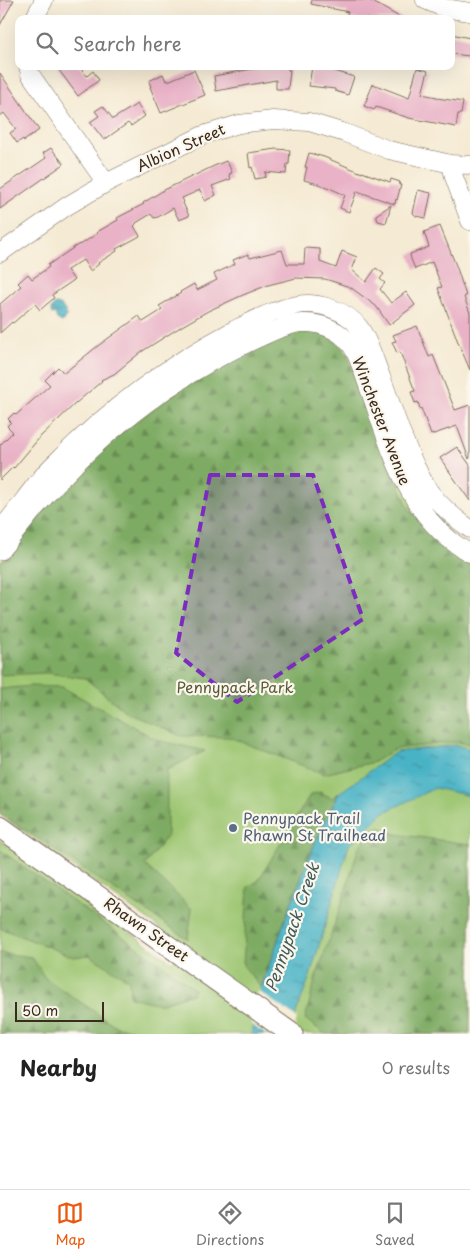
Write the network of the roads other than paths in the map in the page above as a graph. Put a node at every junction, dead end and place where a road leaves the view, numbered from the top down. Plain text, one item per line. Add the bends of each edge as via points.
1 (44, 0) edge
2 (425, 0) edge
3 (470, 12) edge
4 (36, 15) edge
5 (29, 70) edge
6 (451, 164) junction
7 (470, 165) edge
8 (106, 183) junction
9 (470, 221) edge
10 (0, 253) edge
11 (293, 306) junction
12 (296, 324) junction
13 (60, 469) junction
14 (470, 529) edge
15 (0, 530) edge
16 (0, 551) edge
17 (470, 553) edge
18 (0, 827) edge
19 (292, 1034) edge

1 - 4 street
2 - 3 street via 444,8
5 - 8 street
6 - 7 street, Albion Street
6 - 8 street, Albion Street via 389,150 309,122 274,120 239,124 203,135
6 - 9 street
8 - 10 street, Albion Street via 66,206
11 - 12 street
11 - 13 street, Winchester Avenue via 243,326 168,369 95,426
11 - 14 street, Winchester Avenue via 308,304 336,310 358,326 370,347 422,478 449,514
12 - 13 street, Winchester Avenue via 271,332 200,367
12 - 17 street, Winchester Avenue via 317,324 333,329 352,347 410,493 432,523
13 - 15 street, Winchester Avenue via 34,486
13 - 16 street, Winchester Avenue via 36,507
18 - 19 main road, Rhawn Street

